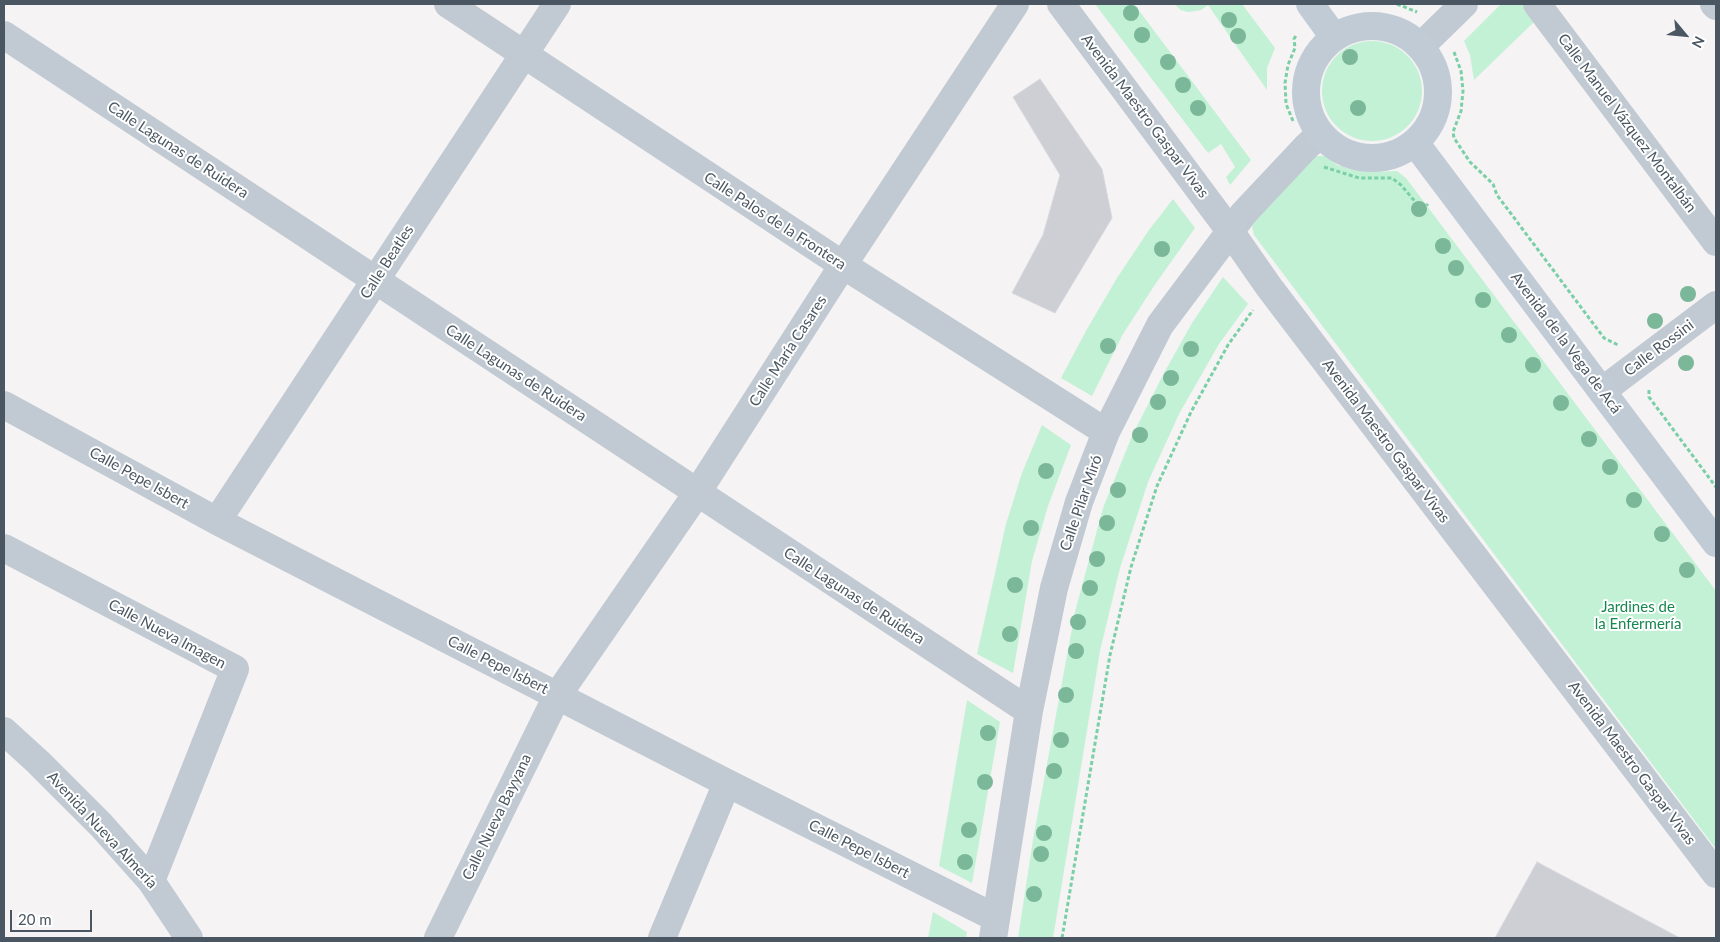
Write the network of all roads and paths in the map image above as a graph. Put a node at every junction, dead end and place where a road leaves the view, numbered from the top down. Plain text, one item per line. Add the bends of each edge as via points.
1 (448, 4) edge
2 (557, 4) edge
3 (1015, 4) edge
4 (1061, 4) edge
5 (1310, 4) edge
6 (1397, 4) edge
7 (1464, 4) edge
8 (1537, 4) edge
9 (1421, 14) dead end
10 (1298, 33) dead end
11 (4, 34) edge
12 (1334, 36) junction
13 (1421, 46) junction
14 (1452, 46) dead end
15 (523, 55) junction
16 (1308, 131) junction
17 (1416, 144) junction
18 (1321, 165) dead end
19 (1426, 205) dead end
20 (1230, 231) junction
21 (1716, 242) edge
22 (843, 265) junction
23 (376, 280) junction
24 (1269, 286) junction
25 (1716, 305) edge
26 (1622, 348) dead end
27 (1649, 386) dead end
28 (1602, 391) junction
29 (4, 405) edge
30 (1106, 432) junction
31 (1716, 486) edge
32 (697, 492) junction
33 (217, 521) junction
34 (1716, 543) edge
35 (4, 548) edge
36 (557, 696) junction
37 (1029, 711) junction
38 (4, 731) edge
39 (727, 784) junction
40 (1716, 874) edge
41 (151, 881) junction
42 (994, 928) edge
43 (189, 938) edge
44 (438, 938) edge
45 (662, 938) edge
46 (1062, 938) edge

1 - 15 street, Calle Palos de la Frontera
2 - 15 street, Calle Beatles
3 - 22 street, Calle María Casares
4 - 20 street, Avenida Maestro Gaspar Vivas
5 - 12 main road
6 - 9 path
7 - 13 street
8 - 21 street, Calle Manuel Vázquez Montalbán
10 - 16 path via 1288,64 1286,104
11 - 23 street, Calle Lagunas de Ruidera
12 - 13 main road via 1358,27 1377,25 1392,27
12 - 16 main road via 1316,59 1309,77 1307,94 1311,119
13 - 17 main road via 1436,75 1438,92 1432,122
14 - 26 path via 1463,81 1454,138 1470,162 1493,184 1496,195 1604,338
15 - 22 street, Calle Palos de la Frontera
15 - 23 street, Calle Beatles
16 - 17 main road via 1343,152 1361,157 1397,154
16 - 20 street, Calle Pilar Miró via 1306,146
17 - 28 main road, Avenida de la Vega de Acá
18 - 19 path via 1350,176 1395,179 1415,202
20 - 24 street, Avenida Maestro Gaspar Vivas
20 - 30 street, Calle Pilar Miró via 1160,325
22 - 30 street, Calle Palos de la Frontera
22 - 32 street, Calle María Casares
23 - 32 street, Calle Lagunas de Ruidera
23 - 33 street, Calle Beatles
24 - 40 street, Avenida Maestro Gaspar Vivas
24 - 46 path via 1228,345 1191,412 1157,486 1131,567 1110,655
25 - 28 street, Calle Rossini
27 - 31 path via 1649,397
28 - 34 main road, Avenida de la Vega de Acá
29 - 33 street, Calle Pepe Isbert
30 - 37 street, Calle Pilar Miró via 1079,502 1054,588
32 - 36 street, Calle María Casares
32 - 37 street, Calle Lagunas de Ruidera
33 - 36 street, Calle Pepe Isbert
35 - 41 street, Calle Nueva Imagen via 235,669
36 - 39 street, Calle Pepe Isbert
36 - 44 street, Calle Nueva Bayyana
37 - 42 street, Calle Pilar Miró
38 - 41 street, Avenida Nueva Almería via 101,825
39 - 42 street, Calle Pepe Isbert
39 - 45 street
41 - 43 street, Avenida Nueva Almería

